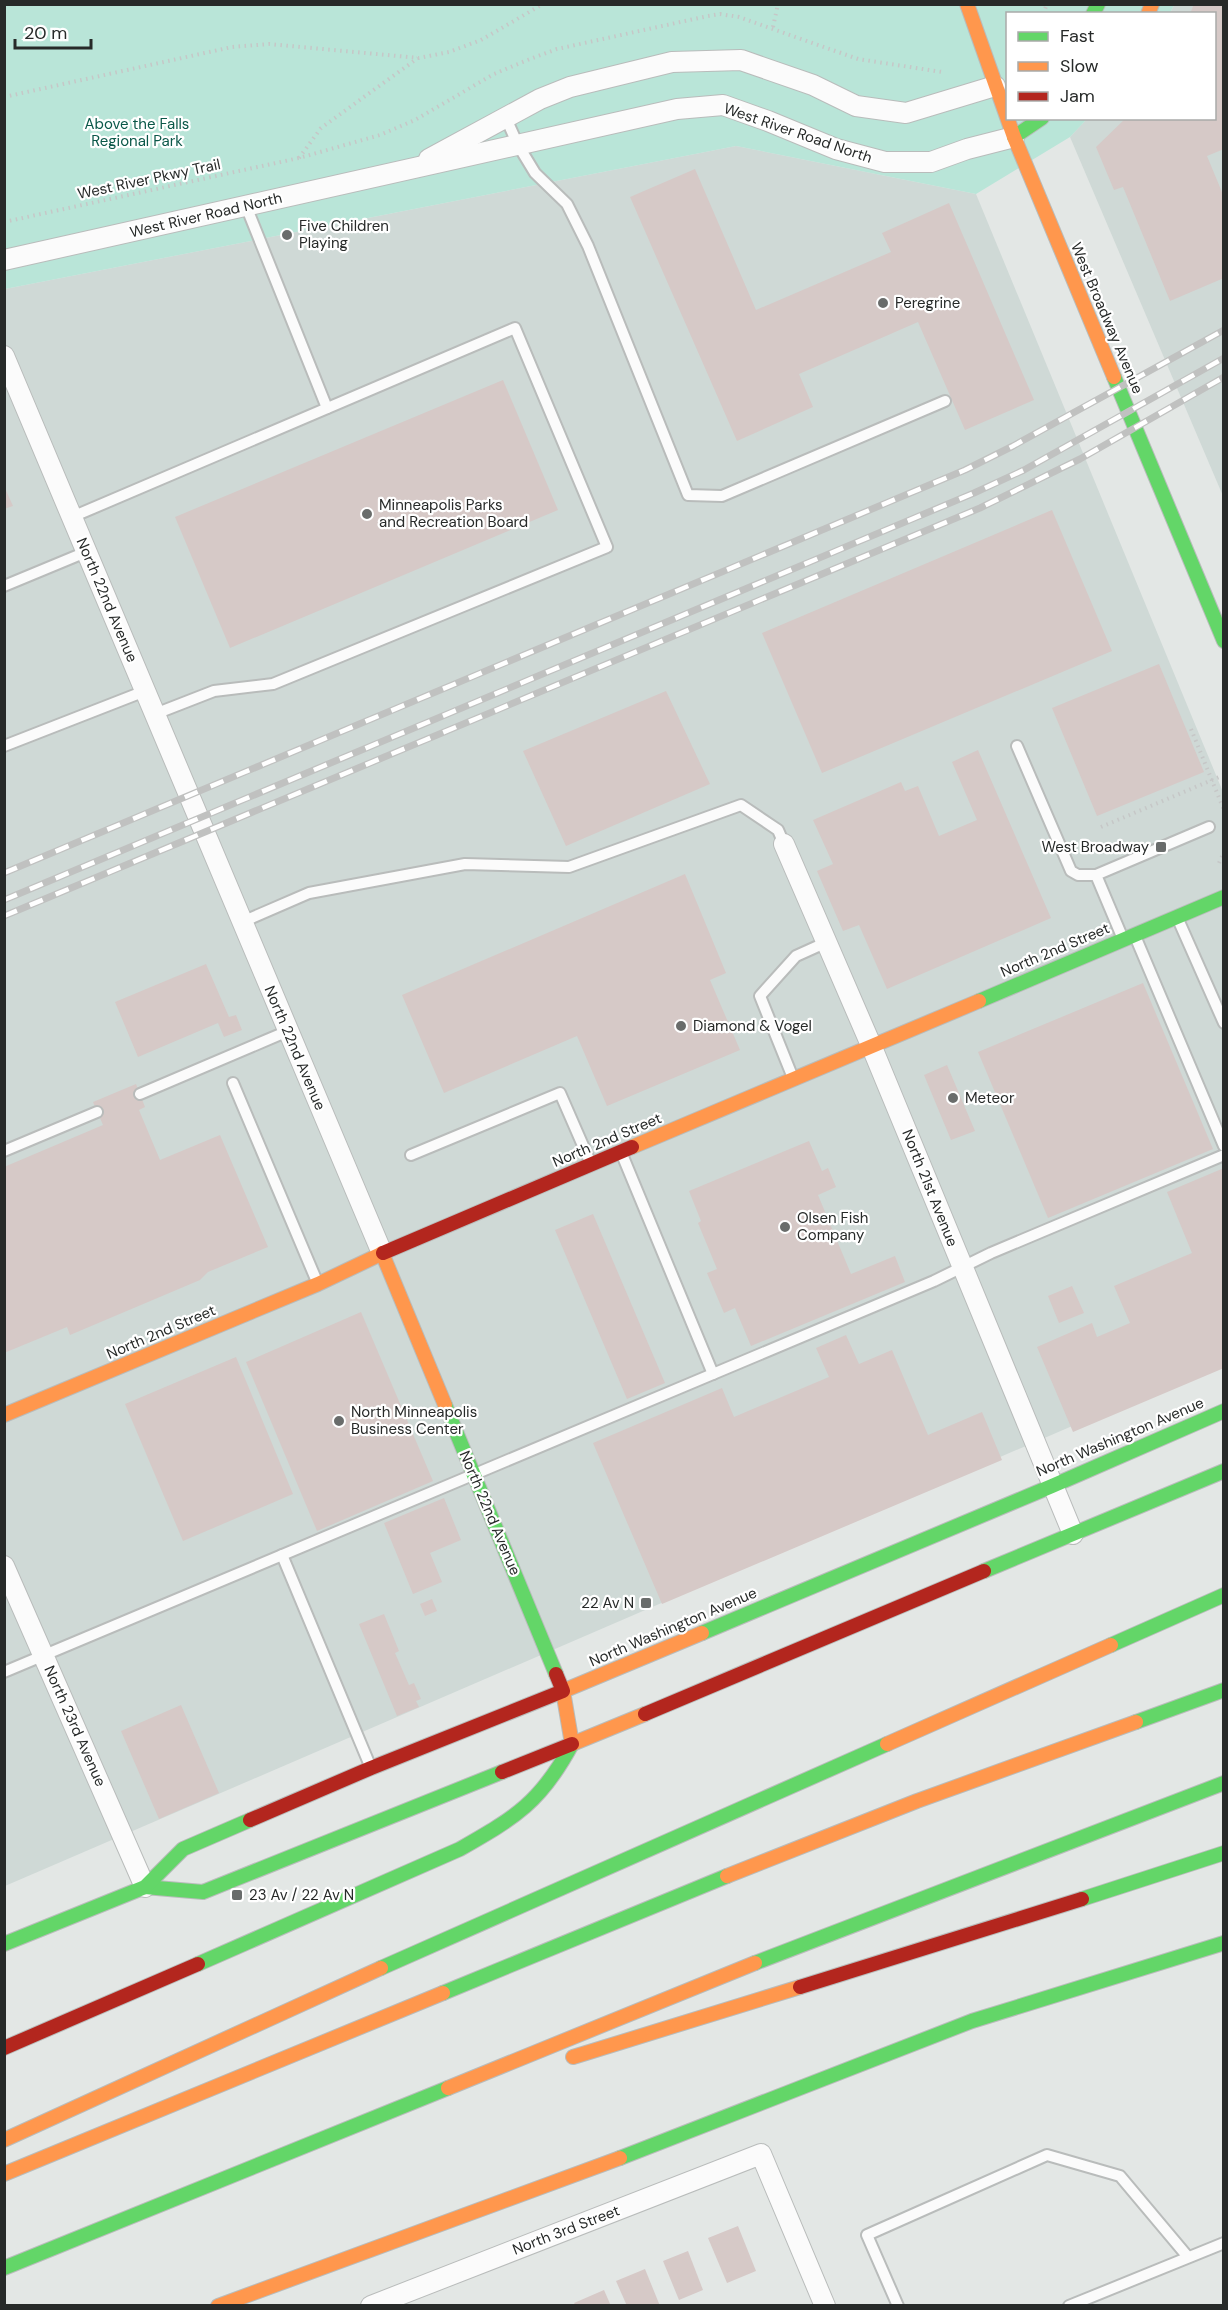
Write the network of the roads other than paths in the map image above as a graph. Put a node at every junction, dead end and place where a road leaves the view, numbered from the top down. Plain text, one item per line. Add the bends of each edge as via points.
1 (967, 4) edge
2 (1001, 82) edge
3 (1006, 103) edge
4 (505, 116) junction
5 (1010, 120) edge
6 (1039, 120) edge
7 (1014, 137) junction
8 (518, 145) junction
9 (407, 171) junction
10 (246, 206) junction
11 (4, 260) edge
12 (4, 356) edge
13 (945, 401) dead end
14 (327, 408) junction
15 (72, 517) junction
16 (86, 552) junction
17 (4, 586) edge
18 (1224, 641) edge
19 (145, 691) junction
20 (155, 714) junction
21 (4, 746) edge
22 (1017, 746) dead end
23 (1209, 827) dead end
24 (784, 844) joint
25 (1096, 875) junction
26 (1224, 897) edge
27 (1177, 917) junction
28 (242, 922) junction
29 (1129, 937) junction
30 (827, 942) junction
31 (1224, 1023) edge
32 (288, 1031) junction
33 (871, 1045) junction
34 (793, 1078) junction
35 (233, 1083) dead end
36 (140, 1094) dead end
37 (97, 1112) dead end
38 (1224, 1146) edge
39 (4, 1151) edge
40 (621, 1151) junction
41 (411, 1155) dead end
42 (1224, 1155) edge
43 (591, 1164) junction
44 (382, 1253) junction
45 (963, 1267) junction
46 (318, 1284) junction
47 (713, 1374) junction
48 (1224, 1411) edge
49 (4, 1415) edge
50 (1224, 1471) edge
51 (474, 1474) junction
52 (1052, 1486) junction
53 (1073, 1534) junction
54 (282, 1555) junction
55 (4, 1566) edge
56 (1224, 1595) edge
57 (44, 1656) junction
58 (4, 1672) edge
59 (1224, 1690) edge
60 (563, 1691) junction
61 (572, 1744) junction
62 (371, 1768) junction
63 (1224, 1783) edge
64 (1224, 1853) edge
65 (145, 1887) junction
66 (4, 1944) edge
67 (1224, 1945) edge
68 (4, 2048) edge
69 (554, 2063) dead end
70 (520, 2073) dead end
71 (362, 2122) junction
72 (4, 2140) edge
73 (4, 2174) edge
74 (1224, 2243) edge
75 (1188, 2256) junction
76 (4, 2268) edge
77 (218, 2306) edge
78 (371, 2306) edge
79 (825, 2306) edge
80 (898, 2306) edge
81 (1069, 2306) edge

1 - 2 main road, West Broadway Avenue
2 - 3 main road, West Broadway Avenue
2 - 4 street, West River Road North via 906,113 856,106 813,85 741,60 672,62 570,87
4 - 8 lane
4 - 9 street, West River Road North
5 - 7 main road, West Broadway Avenue
6 - 7 main road, West River Road North
7 - 8 street, West River Road North via 931,162 885,162 836,149 723,105 677,109
7 - 18 main road, West Broadway Avenue
8 - 9 street, West River Road North
8 - 13 lane via 536,173 573,215 688,495 722,496
9 - 10 street, West River Road North
10 - 11 street, West River Road North
10 - 14 lane
12 - 15 street, North 22nd Avenue
14 - 15 lane
14 - 20 lane via 515,328 607,547 273,684 214,691
15 - 16 street, North 22nd Avenue
16 - 17 lane
16 - 19 street, North 22nd Avenue
19 - 20 street, North 22nd Avenue
19 - 21 lane
20 - 28 street, North 22nd Avenue
22 - 25 lane via 1071,871
23 - 25 lane
24 - 28 lane via 778,830 741,805 569,867 465,864 309,893
24 - 30 street, North 21st Avenue
25 - 29 lane
26 - 27 main road, North 2nd Street
27 - 29 main road, North 2nd Street
27 - 31 lane
28 - 32 street, North 22nd Avenue
29 - 33 main road, North 2nd Street
29 - 38 lane
30 - 33 street, North 21st Avenue
30 - 34 lane via 796,956 760,996
32 - 36 lane
32 - 44 street, North 22nd Avenue
33 - 34 main road, North 2nd Street
33 - 45 street, North 21st Avenue
34 - 40 main road, North 2nd Street
35 - 46 lane
37 - 39 lane
40 - 43 main road, North 2nd Street
40 - 47 lane
41 - 43 lane via 560,1093
42 - 45 lane
43 - 44 main road, North 2nd Street
44 - 46 main road, North 2nd Street
44 - 51 main road, North 22nd Avenue
45 - 47 lane
45 - 52 street, North 21st Avenue
46 - 49 main road, North 2nd Street
47 - 51 lane
48 - 52 main road, North Washington Avenue
50 - 53 main road, North Washington Avenue
51 - 54 lane
51 - 60 main road, North 22nd Avenue
52 - 53 street, North 21st Avenue
52 - 60 main road, North Washington Avenue
53 - 61 main road, North Washington Avenue
54 - 57 lane
54 - 62 lane
55 - 57 street, North 23rd Avenue
56 - 72 main road via 487,1920
57 - 58 lane
57 - 65 street, North 23rd Avenue
59 - 73 main road via 776,1856
60 - 61 main road, North 22nd Avenue
60 - 62 main road, North Washington Avenue
61 - 65 main road, North Washington Avenue via 203,1892
61 - 68 main road via 552,1779 535,1797 513,1817 460,1849
62 - 65 main road, North Washington Avenue via 183,1849
63 - 71 main road via 782,1952
64 - 69 main road
65 - 66 main road, North Washington Avenue
67 - 77 main road via 1208,1946 972,2021 621,2157
70 - 71 main road
71 - 76 main road
74 - 75 lane
75 - 80 lane via 1120,2176 1047,2155 867,2235
75 - 81 lane
78 - 79 street, North 3rd Street via 761,2154

